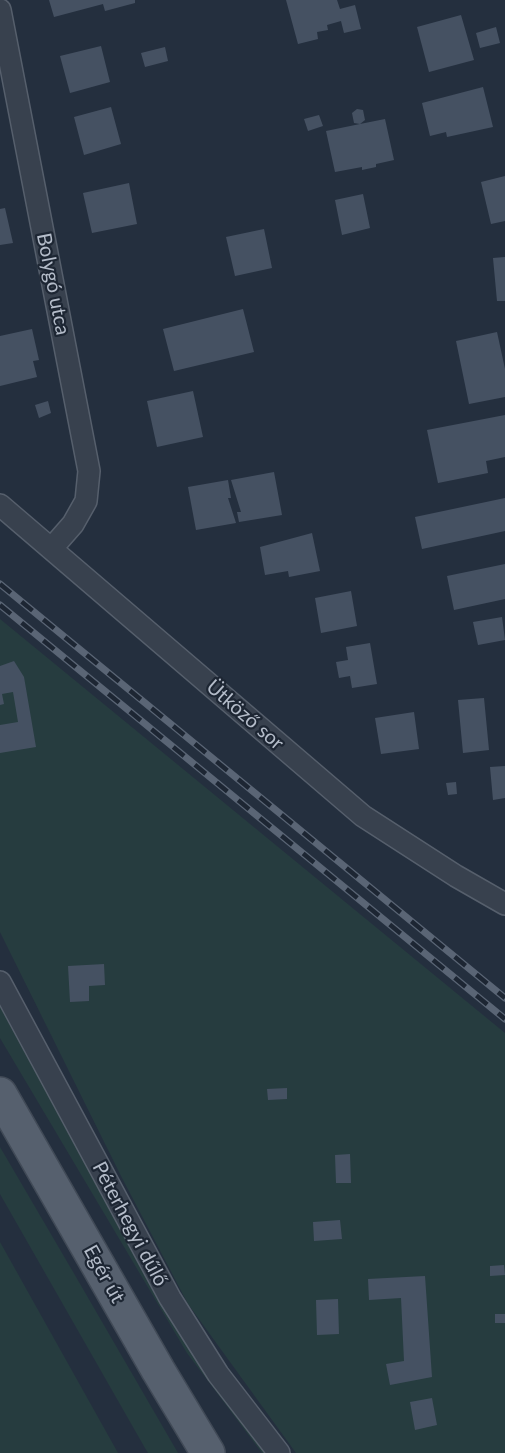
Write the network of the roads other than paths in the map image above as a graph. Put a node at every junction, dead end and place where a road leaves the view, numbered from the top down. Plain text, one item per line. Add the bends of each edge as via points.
1 (0, 10) edge
2 (0, 505) edge
3 (52, 548) junction
4 (505, 904) edge
5 (0, 982) edge
6 (0, 1094) edge
7 (208, 1453) edge
8 (279, 1453) edge

1 - 3 street, Bolygó utca via 89,471 86,501
2 - 3 street, Ütköző sor
3 - 4 street, Ütköző sor via 363,816
5 - 8 street, Péterhegyi dűlő via 170,1298 218,1374
6 - 7 main road, Egér út

